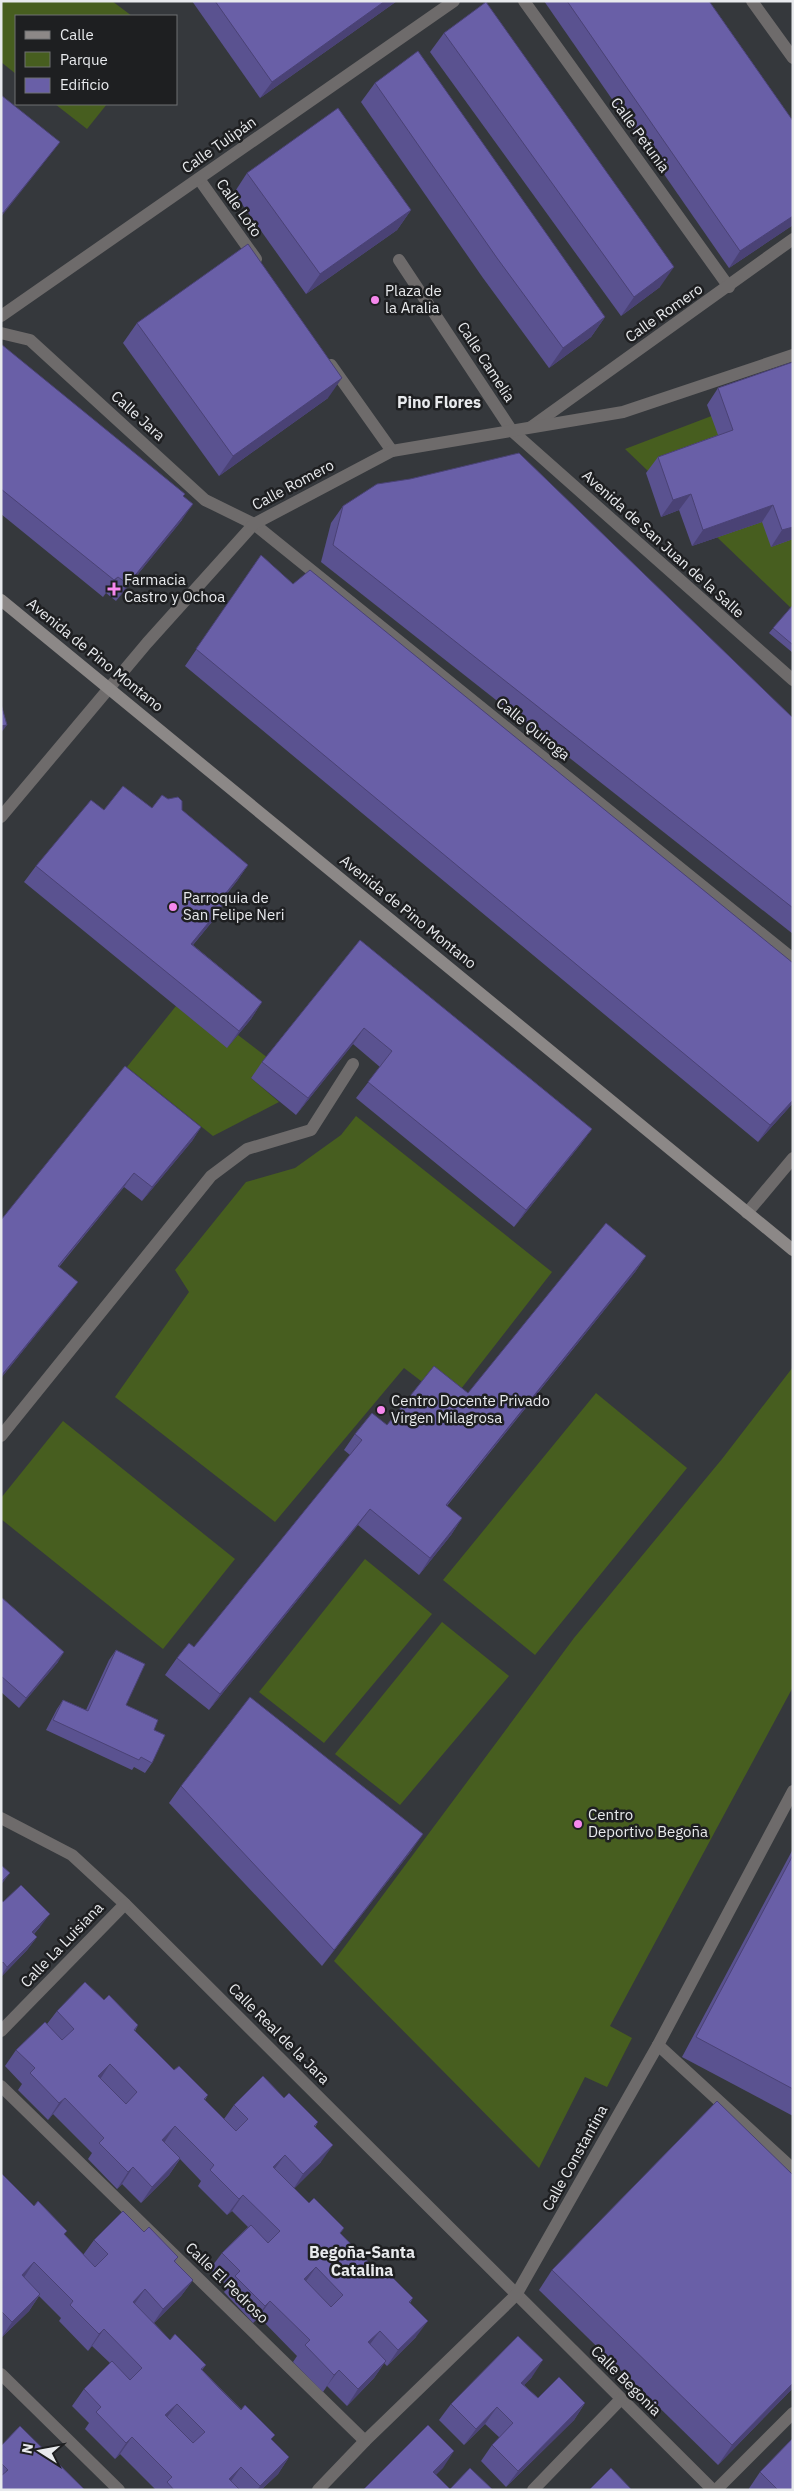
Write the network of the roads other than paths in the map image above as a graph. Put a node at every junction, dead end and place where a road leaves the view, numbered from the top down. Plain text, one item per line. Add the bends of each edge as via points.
1 (454, 1) edge
2 (524, 1) edge
3 (752, 1) edge
4 (793, 58) edge
5 (199, 179) junction
6 (793, 239) edge
7 (400, 260) dead end
8 (260, 266) edge
9 (728, 287) junction
10 (1, 316) edge
11 (1, 333) edge
12 (323, 354) edge
13 (793, 355) edge
14 (528, 430) junction
15 (512, 431) junction
16 (392, 451) junction
17 (254, 524) junction
18 (1, 600) edge
19 (793, 680) edge
20 (111, 688) junction
21 (1, 817) edge
22 (793, 959) edge
23 (353, 1064) edge
24 (793, 1158) edge
25 (747, 1213) junction
26 (793, 1250) edge
27 (1, 1436) edge
28 (793, 1791) edge
29 (1, 1818) edge
30 (125, 1904) junction
31 (1, 2031) edge
32 (658, 2044) junction
33 (1, 2086) edge
34 (793, 2169) edge
35 (516, 2295) junction
36 (1, 2374) edge
37 (622, 2399) junction
38 (793, 2414) edge
39 (365, 2441) junction
40 (119, 2490) edge
41 (318, 2490) edge
42 (533, 2490) edge
43 (715, 2490) edge

1 - 5 street, Calle Tulipán
2 - 9 street, Calle Petunia
3 - 4 street
5 - 8 street, Calle Loto
5 - 10 street, Calle Tulipán
6 - 9 street, Calle Romero
7 - 15 street, Calle Camelia
9 - 14 street, Calle Romero
11 - 17 street, Calle Jara via 30,340 205,500
12 - 16 street
13 - 14 street, Calle Romero via 623,412
14 - 15 street, Calle Romero
15 - 16 street, Calle Romero
15 - 19 street, Avenida de San Juan de la Salle
16 - 17 street, Calle Romero
17 - 20 street, Calle Romero
17 - 22 street, Calle Quiroga
18 - 20 street, Avenida de Pino Montano
20 - 21 street, Calle Romero
20 - 25 street, Avenida de Pino Montano
23 - 27 street via 311,1130 247,1149 211,1176
24 - 25 street
25 - 26 street, Avenida de Pino Montano
28 - 32 street, Calle Constantina
29 - 30 street, Calle Real de la Jara via 72,1855
30 - 31 street, Calle La Luisiana
30 - 35 street, Calle Real de la Jara
32 - 34 street
32 - 35 street, Calle Constantina
33 - 39 street, Calle El Pedroso
35 - 37 street, Calle Begonia
35 - 39 street, Calle Constantina
36 - 40 street
37 - 42 street
37 - 43 street, Calle Begonia
38 - 43 street
39 - 41 street, Calle Constantina

